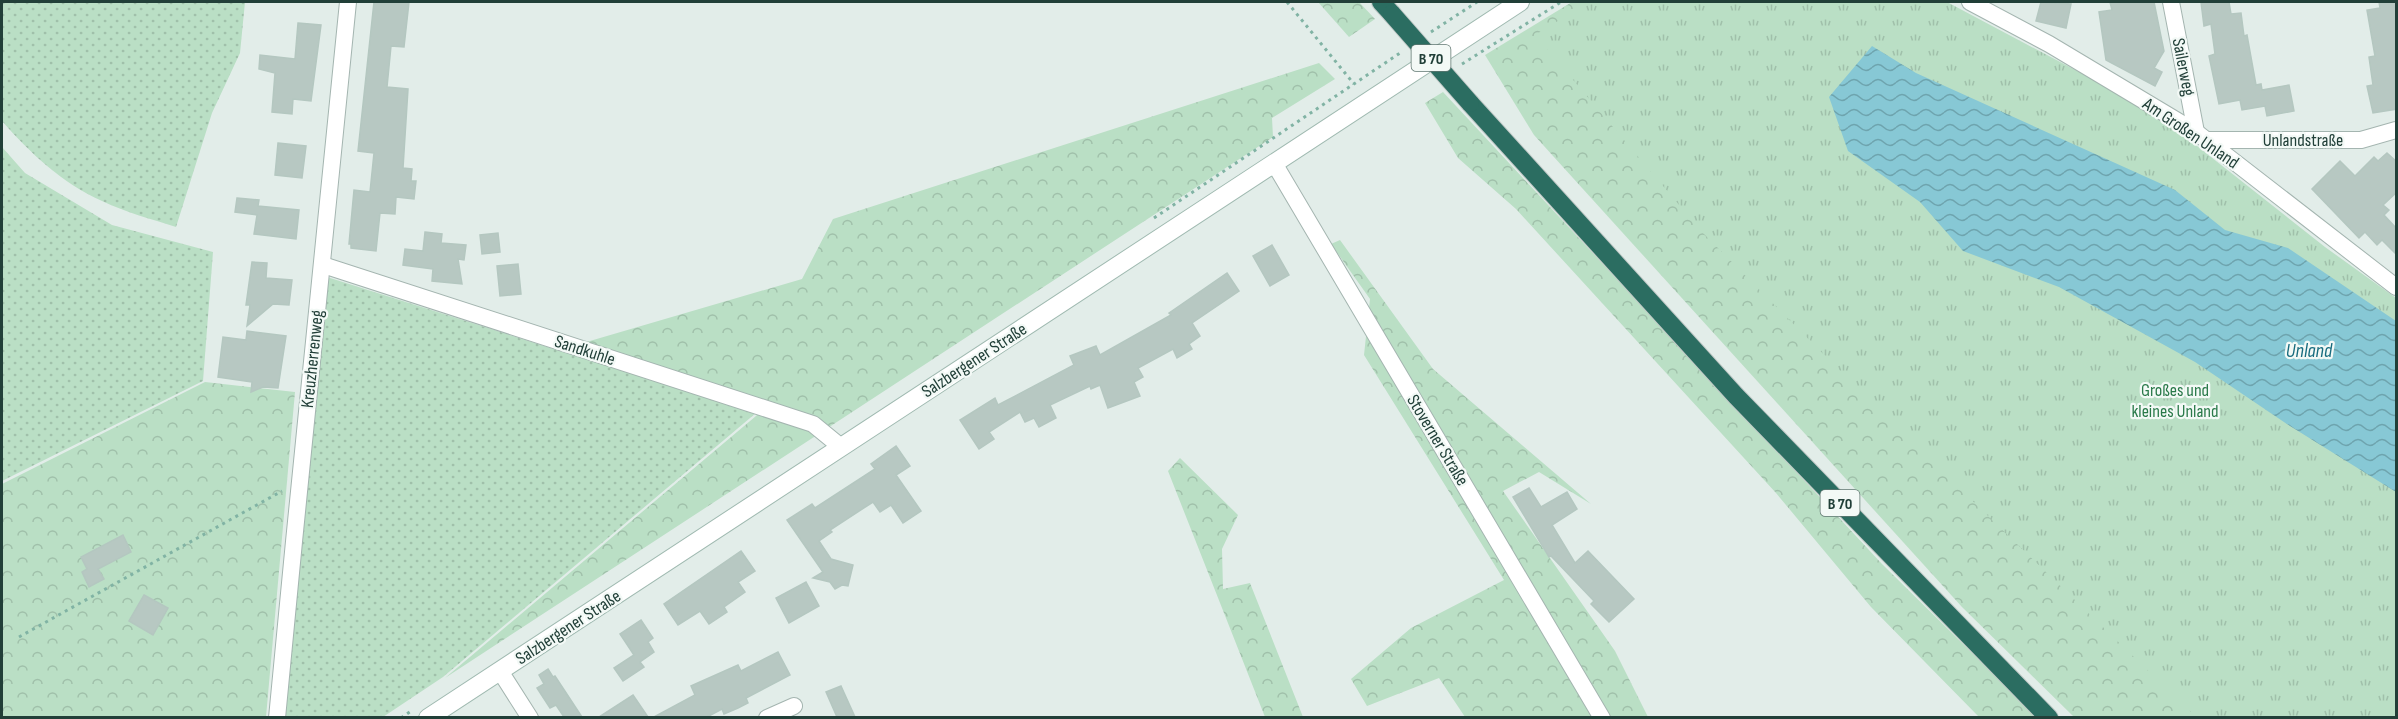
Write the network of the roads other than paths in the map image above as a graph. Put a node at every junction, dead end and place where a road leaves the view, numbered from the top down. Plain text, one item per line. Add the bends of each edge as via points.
1 (348, 2) edge
2 (1520, 2) edge
3 (1970, 2) edge
4 (2171, 2) edge
5 (1386, 8) edge
6 (2397, 130) edge
7 (2202, 136) junction
8 (1274, 163) junction
9 (323, 265) junction
10 (2397, 287) edge
11 (841, 447) junction
12 (500, 671) junction
13 (794, 706) dead end
14 (277, 717) edge
15 (428, 717) edge
16 (530, 717) edge
17 (768, 717) edge
18 (1602, 717) edge
19 (2049, 717) edge

1 - 9 street, Kreuzherrenweg
2 - 8 main road, Salzbergener Straße
3 - 7 street, Am Großen Unland via 2049,44
4 - 7 street, Sailerweg
5 - 19 highway, B 70, bridge via 1736,396
6 - 7 street, Unlandstraße via 2361,140
7 - 10 street, Am Großen Unland
8 - 11 main road, Salzbergener Straße
8 - 18 street, Stoverner Straße
9 - 11 street, Sandkuhle via 813,424
9 - 14 street, Kreuzherrenweg
11 - 12 main road, Salzbergener Straße
12 - 15 main road, Salzbergener Straße
12 - 16 street
13 - 17 street

